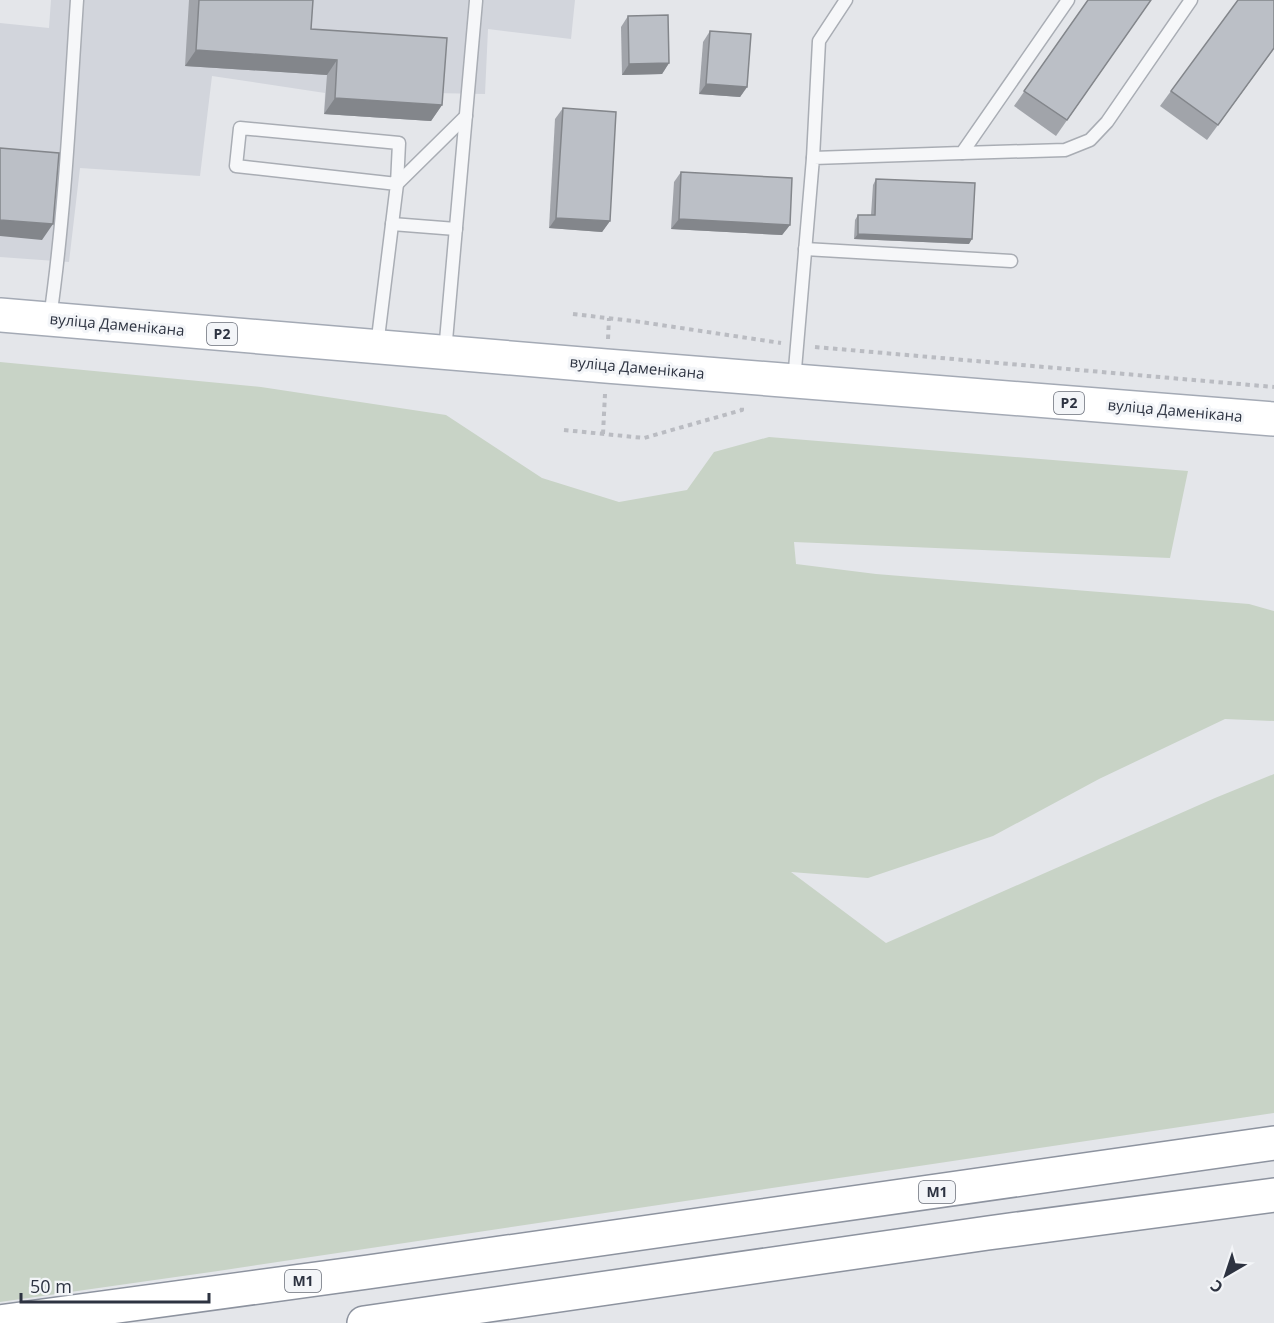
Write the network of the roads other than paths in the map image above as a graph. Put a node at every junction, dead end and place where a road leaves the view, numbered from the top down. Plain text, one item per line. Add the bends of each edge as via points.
1 (77, 0) edge
2 (846, 0) edge
3 (1068, 0) edge
4 (1191, 0) edge
5 (476, 1) edge
6 (466, 116) junction
7 (962, 153) junction
8 (813, 158) junction
9 (397, 184) junction
10 (392, 224) junction
11 (456, 229) junction
12 (805, 249) junction
13 (1011, 261) dead end
14 (0, 315) edge
15 (50, 320) junction
16 (377, 347) junction
17 (445, 352) junction
18 (794, 381) junction
19 (1274, 419) edge
20 (1274, 1143) edge
21 (1274, 1195) edge
22 (0, 1322) edge
23 (364, 1323) edge

1 - 15 lane via 68,147
2 - 8 lane via 819,40
3 - 7 lane
4 - 7 lane via 1107,122 1090,140 1065,150
5 - 6 lane
6 - 9 lane
6 - 11 lane
7 - 8 lane
8 - 12 lane
9 - 9 lane via 236,166 240,128 399,143
9 - 10 lane
10 - 11 lane
10 - 16 lane
11 - 17 lane
12 - 13 lane
12 - 18 lane
14 - 15 main road, вуліца Даменікана / Р2
15 - 16 main road, вуліца Даменікана / Р2
16 - 17 main road, вуліца Даменікана / Р2
17 - 18 main road, вуліца Даменікана / Р2
18 - 19 main road, вуліца Даменікана / Р2
20 - 22 main road, М1
21 - 23 main road

